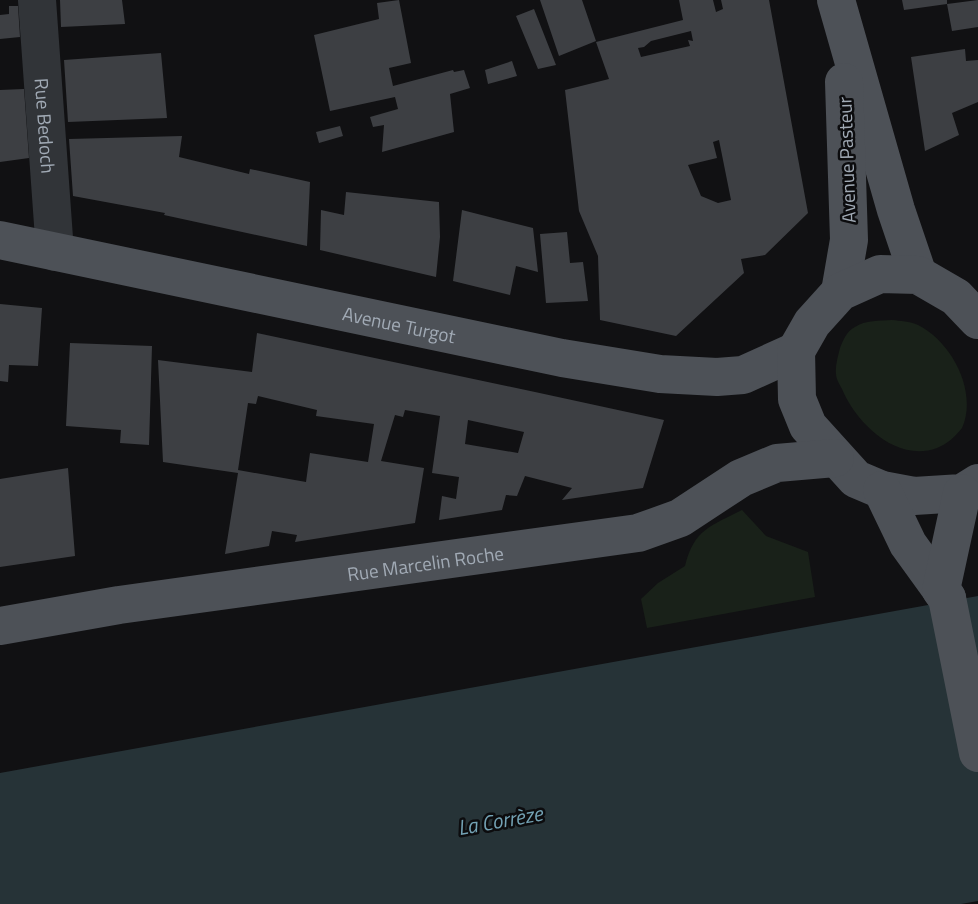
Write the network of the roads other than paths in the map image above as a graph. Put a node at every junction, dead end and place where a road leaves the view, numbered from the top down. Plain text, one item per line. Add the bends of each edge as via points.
1 (37, 0) edge
2 (839, 13) edge
3 (0, 240) edge
4 (55, 252) junction
5 (918, 275) junction
6 (840, 292) junction
7 (978, 320) edge
8 (796, 351) junction
9 (835, 458) junction
10 (970, 488) edge
11 (882, 490) junction
12 (944, 594) junction
13 (0, 626) edge
14 (978, 753) edge

1 - 4 street, Rue Bedoch
2 - 5 main road, Avenue Pasteur
2 - 6 main road, Avenue Pasteur via 849,240
3 - 4 main road, Avenue Turgot
4 - 8 main road, Avenue Turgot via 562,358 660,374 743,375
5 - 6 main road via 880,274
5 - 7 main road via 956,297
6 - 8 main road via 812,323
8 - 9 main road via 797,399 808,426
9 - 11 main road via 856,479
9 - 13 main road, Rue Marcelin Roche via 777,463 741,478 680,518 638,533 119,605
10 - 11 main road via 914,496
10 - 12 main road
11 - 12 main road via 908,544
12 - 14 main road

